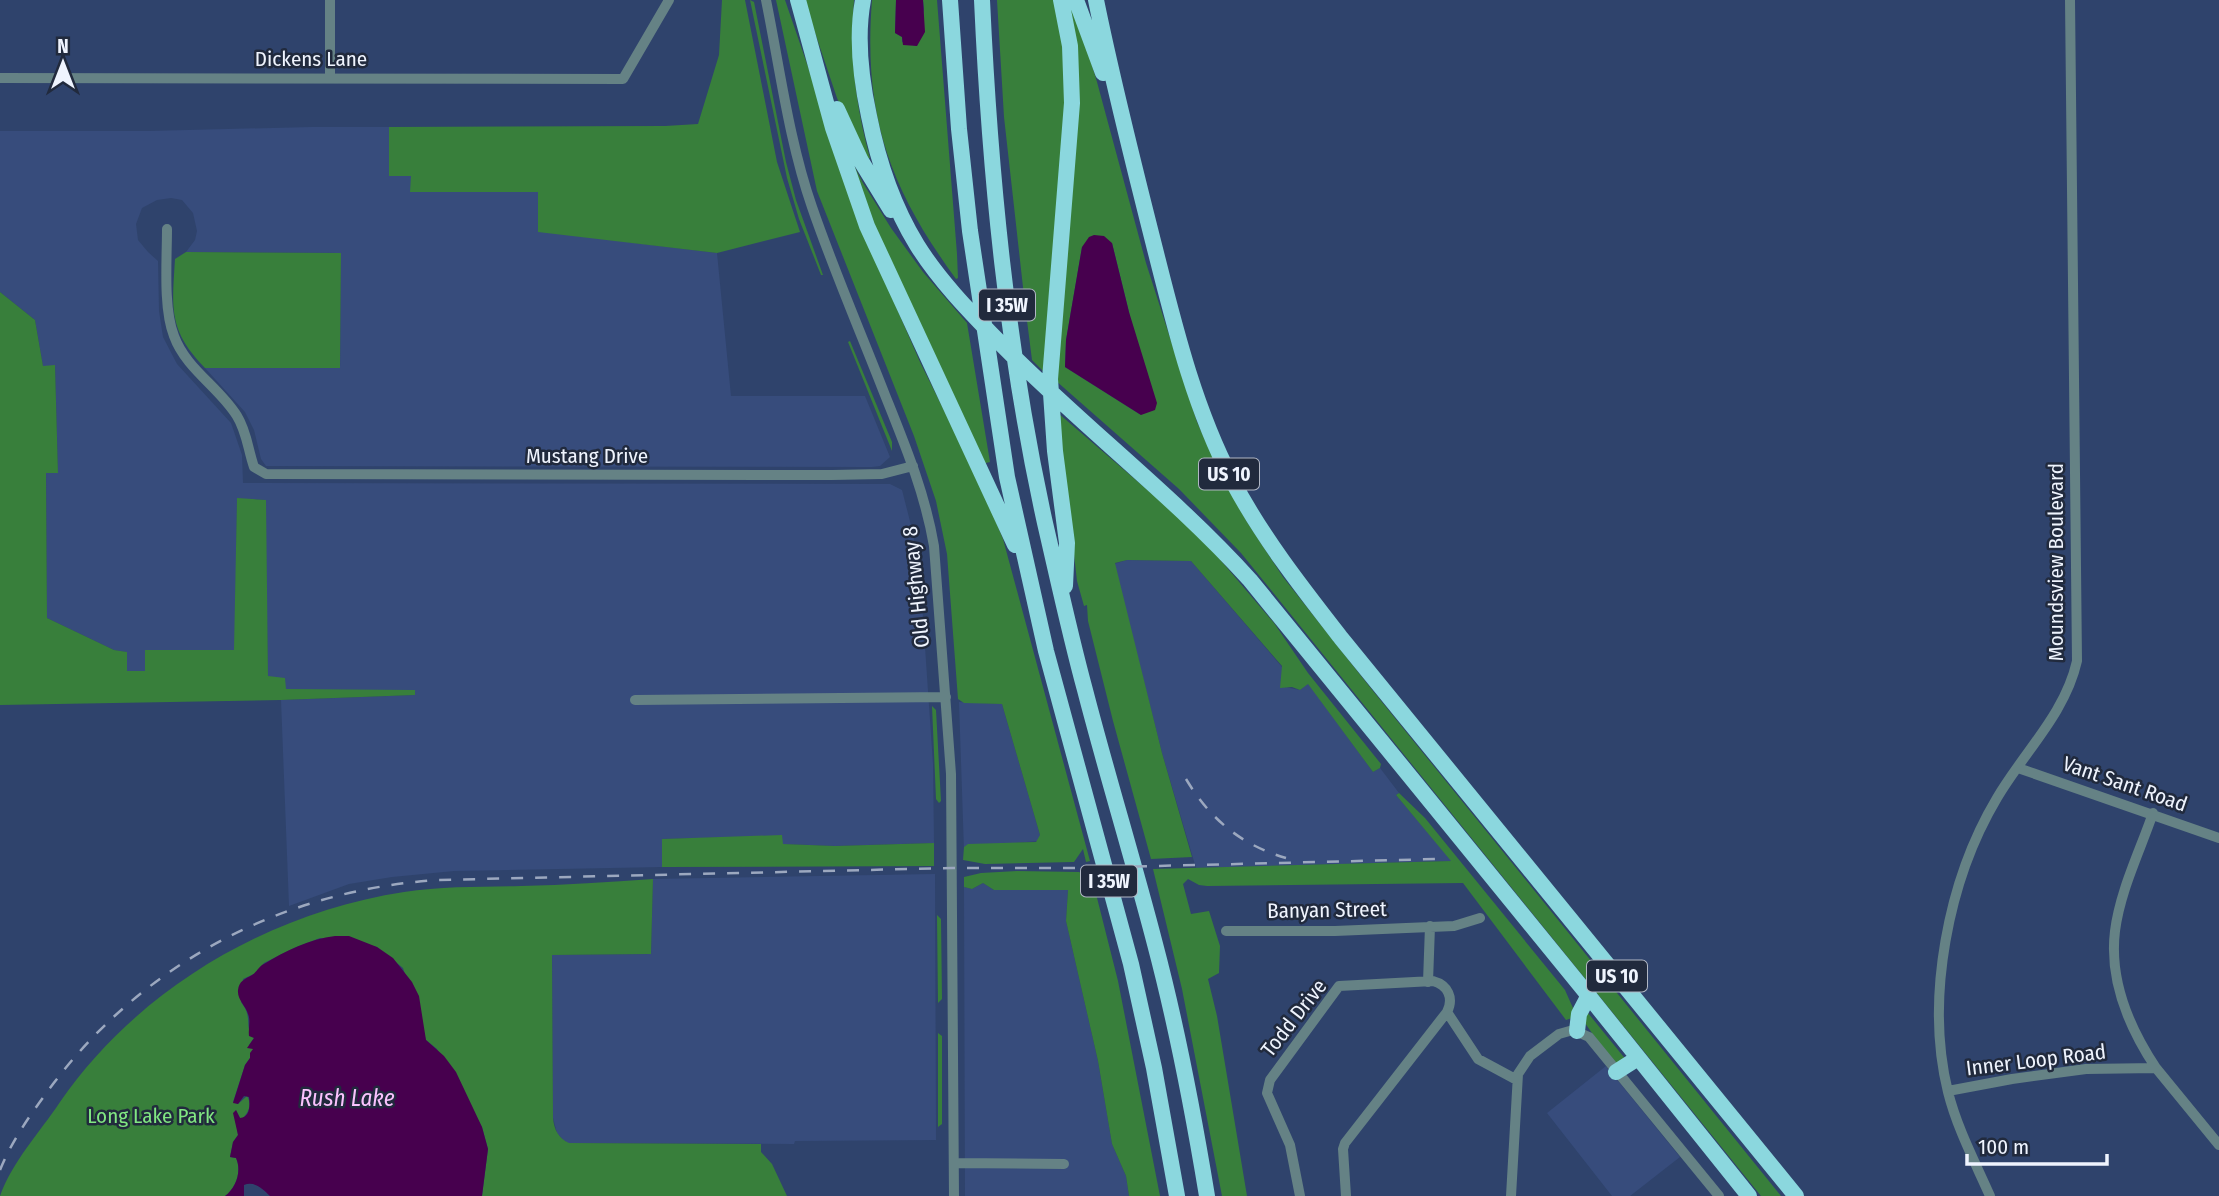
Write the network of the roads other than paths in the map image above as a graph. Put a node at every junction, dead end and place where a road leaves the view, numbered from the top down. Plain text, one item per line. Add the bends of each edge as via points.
1 (330, 0) edge
2 (669, 0) edge
3 (766, 0) edge
4 (798, 0) edge
5 (863, 0) edge
6 (950, 0) edge
7 (982, 0) edge
8 (1061, 0) edge
9 (1076, 0) edge
10 (1097, 0) edge
11 (2070, 0) edge
12 (804, 18) junction
13 (0, 78) edge
14 (330, 78) junction
15 (1126, 138) junction
16 (167, 229) dead end
17 (936, 271) junction
18 (913, 466) junction
19 (1026, 570) junction
20 (1064, 606) junction
21 (947, 697) junction
22 (635, 700) dead end
23 (2018, 768) junction
24 (2153, 813) junction
25 (2219, 838) edge
26 (1480, 918) dead end
27 (1430, 926) junction
28 (1226, 931) dead end
29 (1428, 982) junction
30 (1587, 992) junction
31 (1447, 1012) junction
32 (1577, 1031) junction
33 (1637, 1058) junction
34 (2156, 1068) junction
35 (1616, 1072) junction
36 (1517, 1080) junction
37 (1948, 1091) junction
38 (2219, 1145) edge
39 (954, 1163) junction
40 (1065, 1164) dead end
41 (1207, 1194) edge
42 (954, 1196) edge
43 (1177, 1196) edge
44 (1300, 1196) edge
45 (1346, 1196) edge
46 (1511, 1196) edge
47 (1719, 1196) edge
48 (1749, 1196) edge
49 (1796, 1196) edge
50 (1990, 1196) edge

1 - 14 street
2 - 14 street, Dickens Lane via 623,79
3 - 18 street, Old Highway 8 via 808,197
4 - 12 highway
5 - 17 highway, US 10 via 860,47 873,136 900,211
6 - 19 highway, I 35W via 970,231
7 - 20 highway, I 35W via 993,181 1007,301 1034,465
8 - 20 highway via 1070,46 1072,103 1050,379 1068,543
9 - 15 highway
10 - 15 highway, US 10
11 - 23 street, Moundsview Boulevard via 2077,661 2063,701
12 - 17 highway via 829,91 862,160 901,226
12 - 19 highway via 866,226
13 - 14 street, Dickens Lane
15 - 49 highway, US 10 via 1188,375 1212,439 1249,509 1349,649
16 - 18 street, Mustang Drive via 173,336 187,360 237,416 254,467 266,474 832,475 882,474
17 - 30 highway, US 10 via 1017,360 1206,533 1250,580
18 - 21 street, Old Highway 8 via 934,546
19 - 43 highway, I 35W via 1131,964
20 - 41 highway, I 35W via 1158,953
21 - 22 street
21 - 39 street, Old Highway 8
23 - 24 street, Vant Sant Road
23 - 37 street, Moundsview Boulevard via 1983,824 1948,931 1939,1011
24 - 25 street, Vant Sant Road
24 - 34 street via 2115,932 2127,1016
26 - 27 street, Banyan Street via 1454,926
27 - 28 street, Banyan Street
27 - 29 street
29 - 31 street via 1439,983 1449,992
29 - 44 street, Todd Drive via 1339,986 1270,1080 1266,1093 1290,1145
30 - 32 highway
30 - 33 highway, US 10
31 - 36 street via 1478,1059
31 - 45 street via 1345,1143
32 - 35 street via 1589,1037
32 - 36 street via 1559,1034 1530,1056
33 - 35 highway
33 - 48 highway, US 10
34 - 37 street, Inner Loop Road via 2085,1069
34 - 38 street
35 - 47 street
36 - 46 street
37 - 50 street, Moundsview Boulevard
39 - 40 street
39 - 42 street, Old Highway 8

